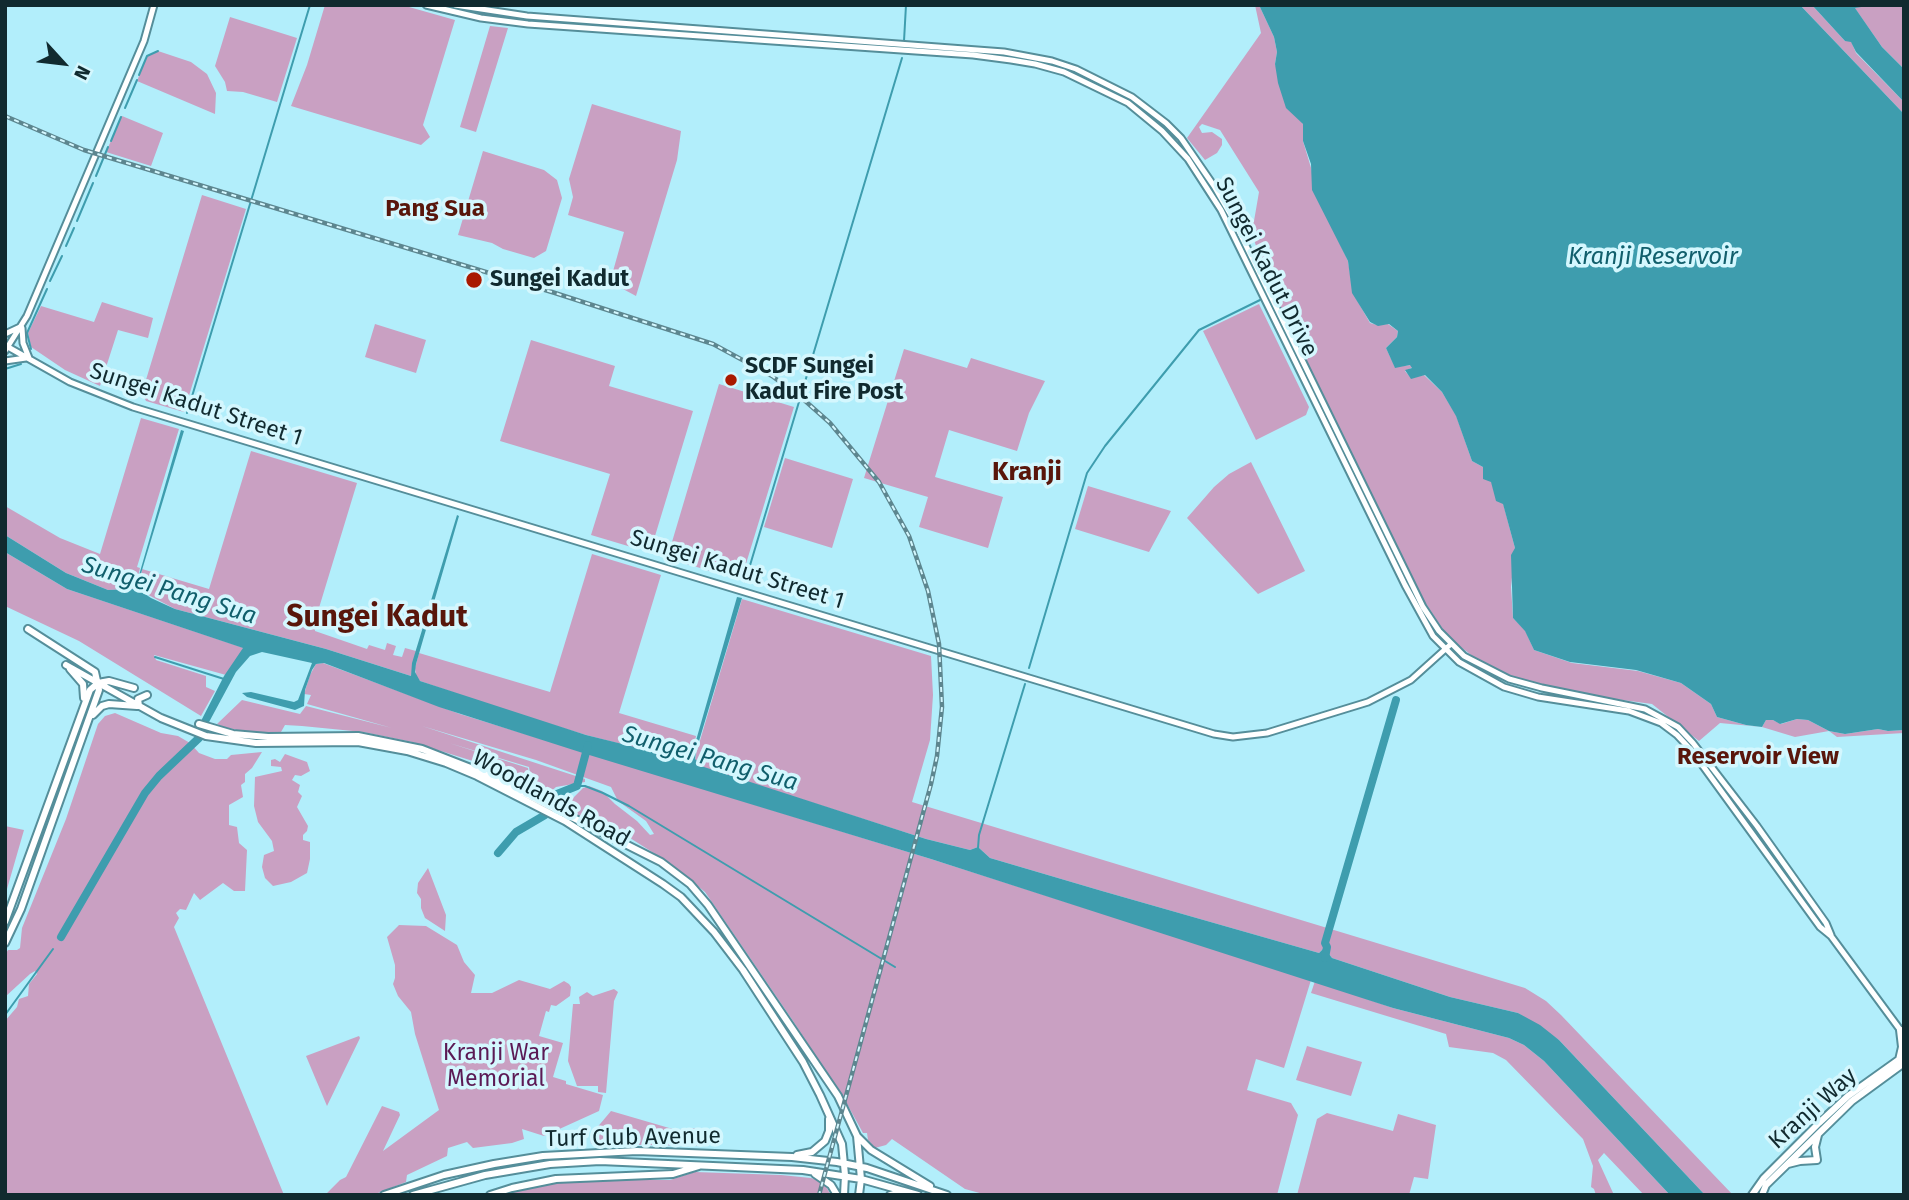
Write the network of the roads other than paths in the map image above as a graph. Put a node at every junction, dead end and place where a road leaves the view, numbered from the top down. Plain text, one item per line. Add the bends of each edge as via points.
1 (154, 5) edge
2 (426, 5) edge
3 (455, 5) edge
4 (22, 325) junction
5 (5, 334) edge
6 (7, 349) edge
7 (30, 358) junction
8 (5, 361) edge
9 (28, 629) dead end
10 (1451, 644) junction
11 (1445, 650) junction
12 (77, 671) junction
13 (98, 684) junction
14 (134, 688) dead end
15 (85, 691) junction
16 (147, 695) dead end
17 (140, 707) junction
18 (82, 710) junction
19 (87, 723) junction
20 (199, 724) dead end
21 (633, 848) junction
22 (626, 860) junction
23 (36, 865) junction
24 (25, 870) junction
25 (5, 922) edge
26 (1831, 936) junction
27 (5, 943) edge
28 (1903, 1032) edge
29 (1902, 1060) edge
30 (829, 1113) junction
31 (1819, 1134) junction
32 (857, 1136) junction
33 (792, 1157) junction
34 (704, 1164) junction
35 (845, 1164) junction
36 (1786, 1165) junction
37 (861, 1167) junction
38 (803, 1170) junction
39 (845, 1175) junction
40 (861, 1179) junction
41 (905, 1191) junction
42 (943, 1193) edge
43 (384, 1195) edge
44 (413, 1195) edge
45 (490, 1195) edge
46 (837, 1195) edge
47 (844, 1195) edge
48 (859, 1195) edge
49 (890, 1195) edge
50 (918, 1195) edge
51 (1752, 1195) edge
52 (1762, 1195) edge

1 - 4 main road via 144,41
2 - 11 main road, Sungei Kadut Drive via 528,24 1011,60 1064,72 1128,103 1188,159 1221,210 1405,585
3 - 10 main road, Sungei Kadut Drive via 527,16 1004,52 1076,69 1132,97 1181,138 1214,186 1423,607
4 - 5 main road
4 - 6 main road
4 - 7 main road
6 - 7 main road, Sungei Kadut Street 1
7 - 8 main road
7 - 11 main road, Sungei Kadut Street 1 via 70,382 133,407 1214,734 1267,733 1368,702 1412,680
9 - 13 main road via 93,670
10 - 11 main road, Sungei Kadut Street 1
10 - 26 main road, Sungei Kadut Drive via 1476,664 1509,679 1645,709 1678,727 1740,804
11 - 26 main road, Sungei Kadut Drive via 1504,687 1629,711 1661,723 1692,751
12 - 13 main road, Woodlands Road
12 - 15 main road
12 - 15 main road, Woodlands Road via 66,665
13 - 14 main road via 114,681
13 - 17 main road, Woodlands Road
13 - 18 main road via 90,690
13 - 19 main road
15 - 18 main road
16 - 17 main road via 137,701
17 - 19 main road via 102,706
17 - 22 main road, Woodlands Road via 206,736 256,743 358,742 420,754 535,805
18 - 24 main road
19 - 23 main road
20 - 21 main road, Woodlands Road via 256,737 343,736 408,745 486,774
21 - 22 main road
21 - 32 main road, Woodlands Road via 690,884 708,905 838,1096
22 - 30 main road, Woodlands Road via 681,897 714,932 783,1030
23 - 24 main road
23 - 27 main road
24 - 25 main road
26 - 28 main road, Sungei Kadut Drive
28 - 29 main road
29 - 31 main road, Kranji Way
29 - 51 main road, Kranji Way via 1848,1096
30 - 33 main road via 825,1141 812,1152
30 - 35 main road, Woodlands Road via 839,1133
31 - 36 main road, Kranji Way
31 - 36 main road via 1817,1160
32 - 37 main road, Woodlands Road
32 - 42 main road via 871,1150
33 - 35 main road, Turf Club Avenue
33 - 43 main road, Turf Club Avenue via 637,1151 543,1156 444,1175
34 - 38 main road, Turf Club Avenue
34 - 44 main road, Turf Club Avenue via 550,1164 485,1175
34 - 45 main road via 673,1174 556,1179
35 - 37 main road, Turf Club Avenue
35 - 39 main road, Woodlands Road
36 - 52 main road, Kranji Way
37 - 40 main road, Woodlands Road
37 - 42 main road, Turf Club Avenue
38 - 39 main road, Turf Club Avenue
38 - 46 main road via 824,1178
39 - 40 main road, Turf Club Avenue
39 - 47 main road, Woodlands Road
40 - 41 main road, Turf Club Avenue
40 - 48 main road, Woodlands Road
41 - 49 main road
41 - 50 main road, Turf Club Avenue

